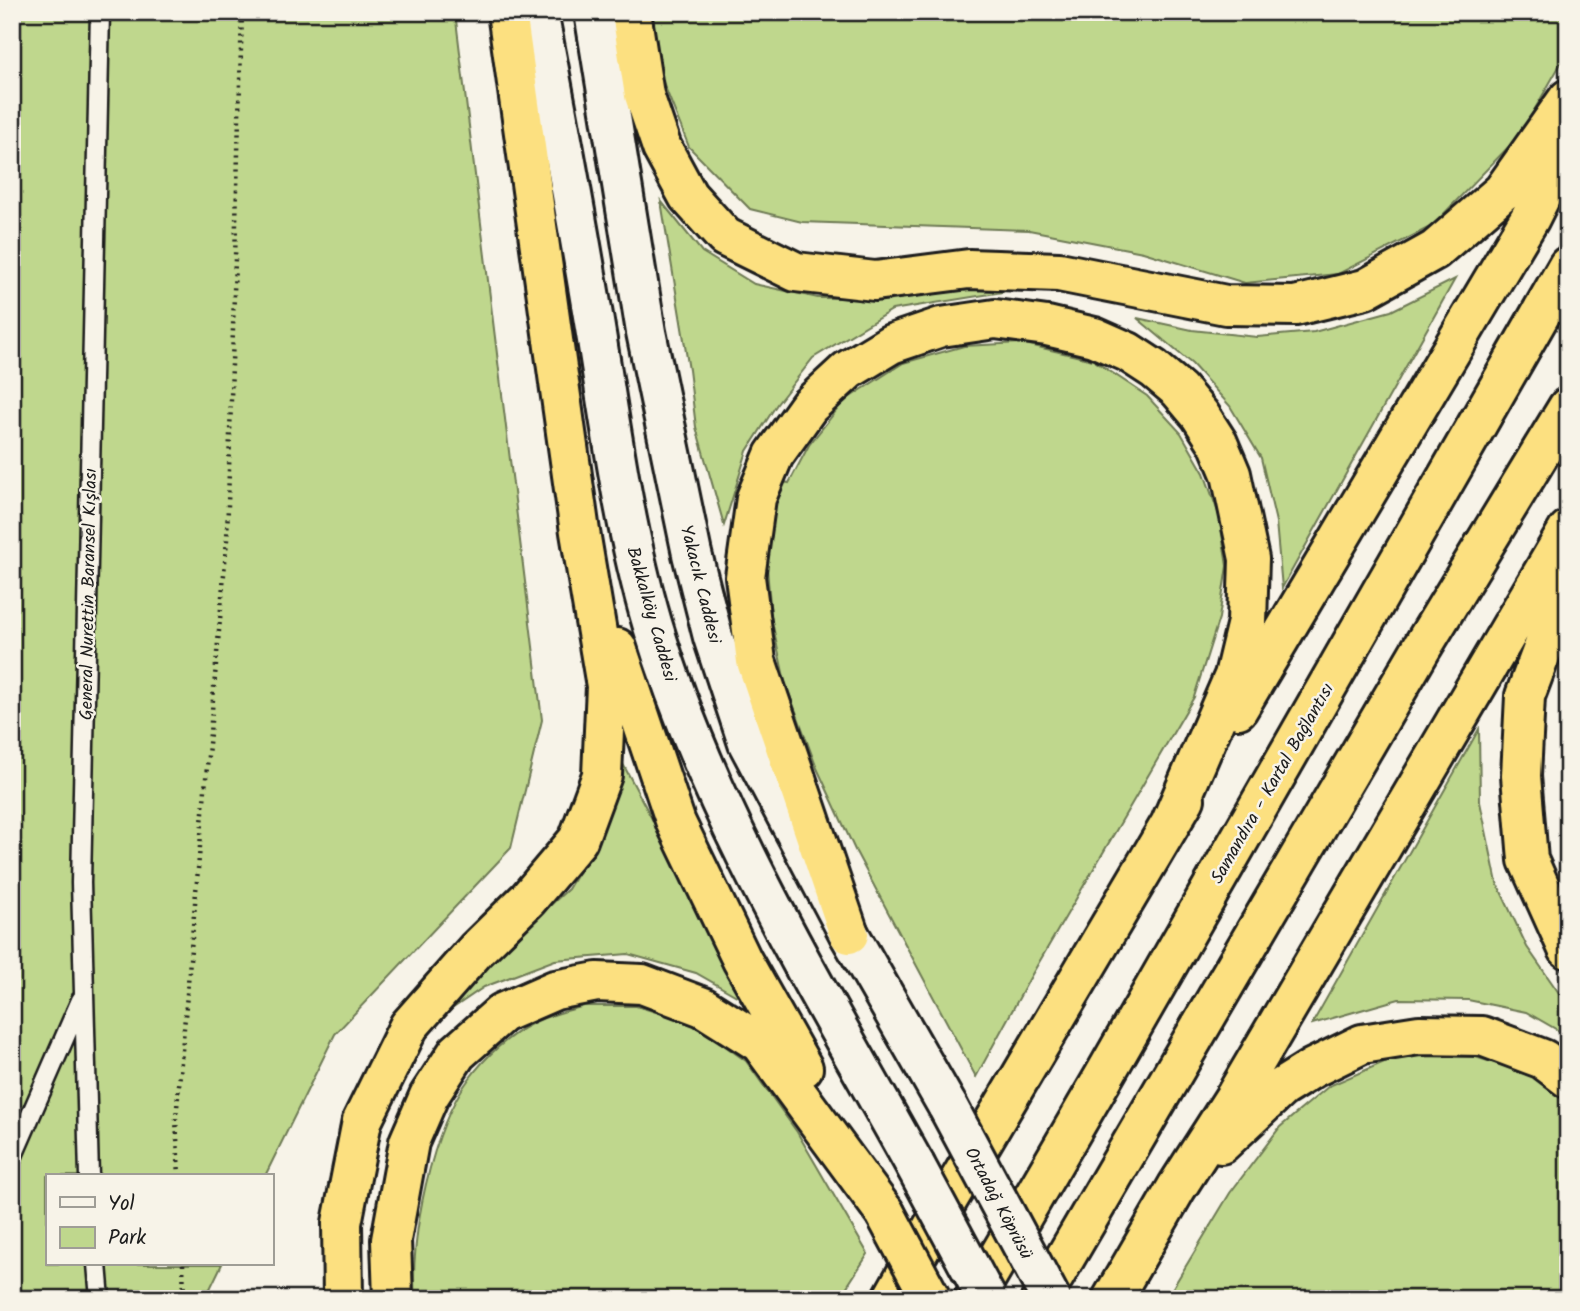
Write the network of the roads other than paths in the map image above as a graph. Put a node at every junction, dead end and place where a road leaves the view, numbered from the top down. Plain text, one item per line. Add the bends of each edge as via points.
1 (100, 12) edge
2 (507, 12) edge
3 (538, 12) edge
4 (594, 12) edge
5 (631, 12) edge
6 (1568, 99) edge
7 (1568, 142) edge
8 (1568, 266) edge
9 (1568, 407) edge
10 (1568, 530) edge
11 (580, 532) junction
12 (1568, 582) edge
13 (1171, 822) junction
14 (849, 934) junction
15 (1568, 949) edge
16 (84, 994) junction
17 (1568, 1077) edge
18 (948, 1107) joint
19 (12, 1158) edge
20 (89, 1174) edge
21 (1177, 1187) junction
22 (948, 1198) junction
23 (885, 1213) junction
24 (97, 1266) edge
25 (100, 1299) edge
26 (343, 1299) edge
27 (393, 1299) edge
28 (884, 1299) edge
29 (892, 1299) edge
30 (931, 1299) edge
31 (974, 1299) edge
32 (987, 1299) edge
33 (1041, 1299) edge
34 (1051, 1299) edge
35 (1112, 1299) edge

1 - 16 lane, General Nurettin Baransel Kışlası via 81,883
2 - 11 highway
3 - 32 main road, Bakkalköy Caddesi, bridge via 572,186 628,530 683,714 760,887
4 - 14 main road, Yakacık Caddesi via 646,332 713,637 748,743
5 - 6 highway via 643,95 662,148 688,196 725,237 796,272 875,281 969,269 1059,272 1226,305 1295,306 1365,289 1435,250 1503,191
7 - 13 highway via 1530,218
8 - 31 highway, Samandıra - Kartal Bağlantısı
9 - 33 highway
10 - 21 highway via 1236,1095
11 - 23 highway via 676,823 742,960
11 - 26 highway via 606,686 602,775 578,841 409,1026 362,1121 342,1223
12 - 15 highway via 1525,696 1521,776 1528,860
13 - 14 highway via 1234,676 1247,622 1249,559 1231,474 1218,443 1179,390 1128,352 1094,337 995,319 941,327 891,344 848,370 809,406 774,455 756,498 745,577 756,661
13 - 22 highway
14 - 18 main road, Yakacık Caddesi
16 - 19 lane
16 - 20 lane, General Nurettin Baransel Kışlası
17 - 21 highway via 1543,1059 1482,1037 1419,1035 1363,1044 1282,1088
18 - 34 main road, Ortadağ Köprüsü, bridge
21 - 35 highway
22 - 28 highway
22 - 29 highway
23 - 27 highway via 760,1043 703,1007 642,984 597,982 555,990 502,1013 457,1053 429,1096 409,1142 393,1228
23 - 30 highway, bridge
24 - 25 lane

